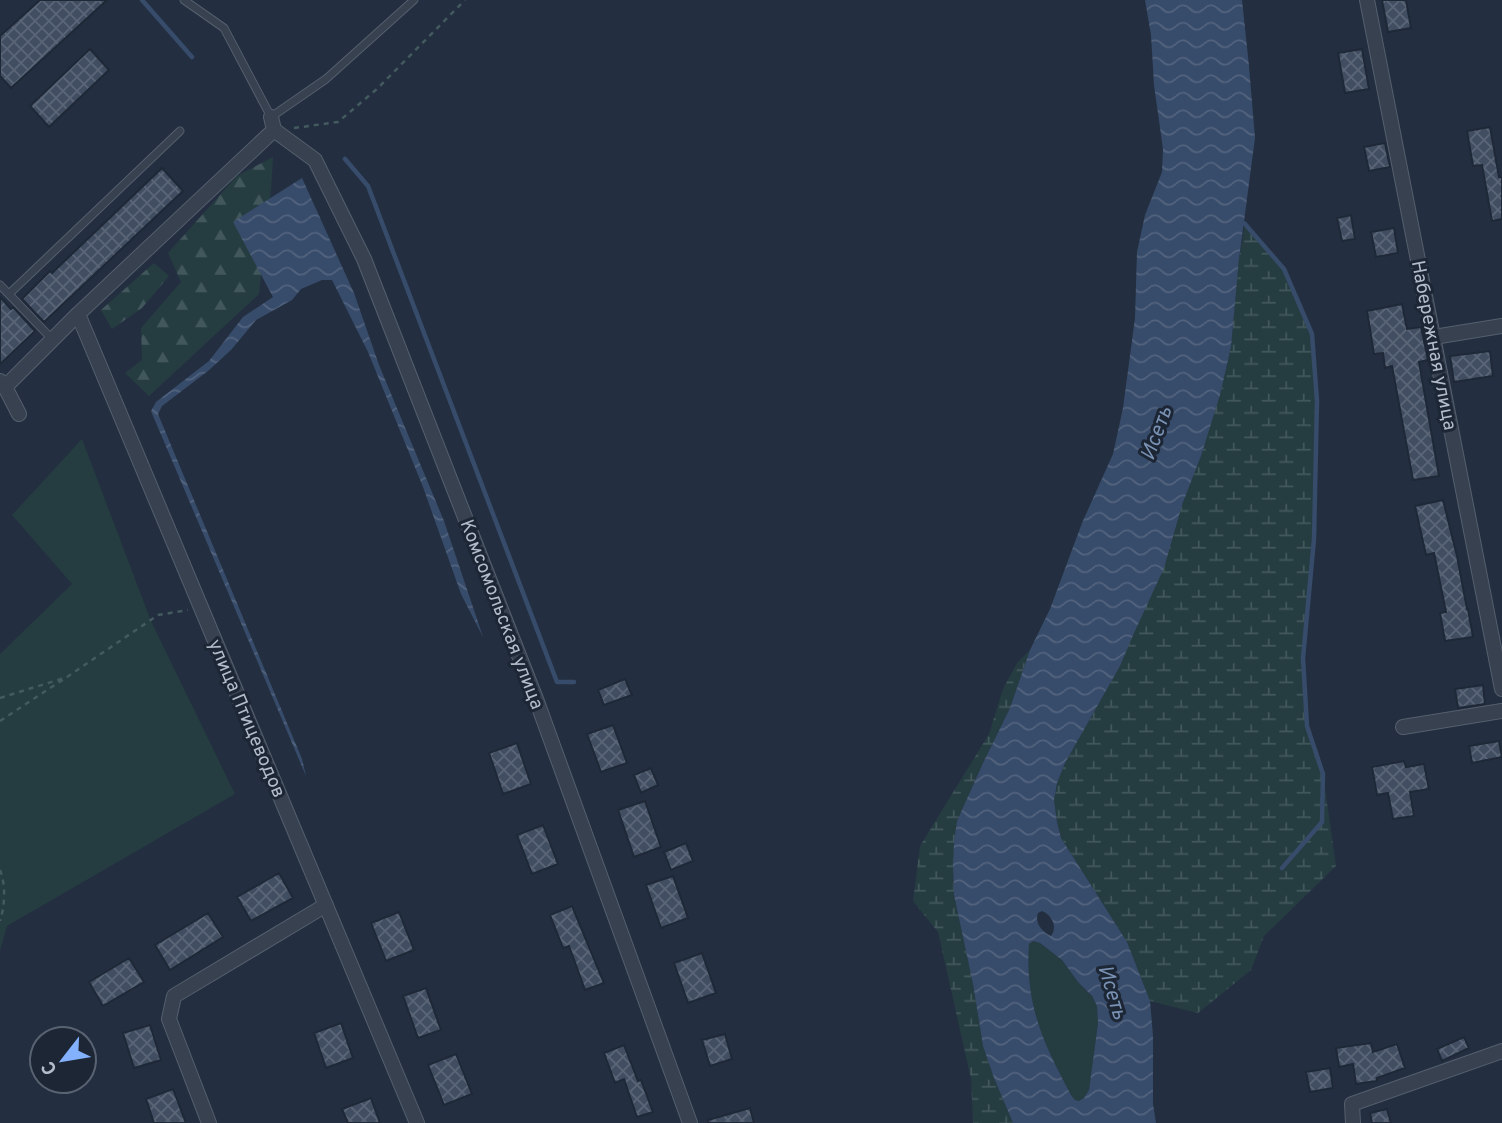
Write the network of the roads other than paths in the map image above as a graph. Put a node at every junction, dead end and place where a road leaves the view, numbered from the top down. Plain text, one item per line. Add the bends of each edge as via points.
1 (184, 0) edge
2 (414, 0) edge
3 (1367, 0) edge
4 (273, 124) junction
5 (180, 131) dead end
6 (0, 285) edge
7 (9, 294) junction
8 (78, 314) junction
9 (1502, 326) edge
10 (1434, 337) junction
11 (53, 340) junction
12 (3, 384) edge
13 (19, 414) dead end
14 (1502, 689) edge
15 (1502, 710) edge
16 (1403, 727) dead end
17 (326, 905) junction
18 (1502, 1051) edge
19 (209, 1123) edge
20 (416, 1123) edge
21 (690, 1123) edge
22 (1353, 1123) edge

1 - 4 lane via 224,28
2 - 4 lane
3 - 10 street, Набережная улица
4 - 8 street
4 - 21 street, Комсомольская улица via 315,160 365,259 536,699
5 - 7 lane
6 - 7 lane
7 - 11 lane
8 - 11 street
8 - 17 street, улица Птицеводов
9 - 10 street
10 - 14 street, Набережная улица
11 - 12 street
12 - 13 street
15 - 16 street
17 - 19 street via 174,996 169,1018
17 - 20 street, улица Птицеводов
18 - 22 street via 1352,1104

